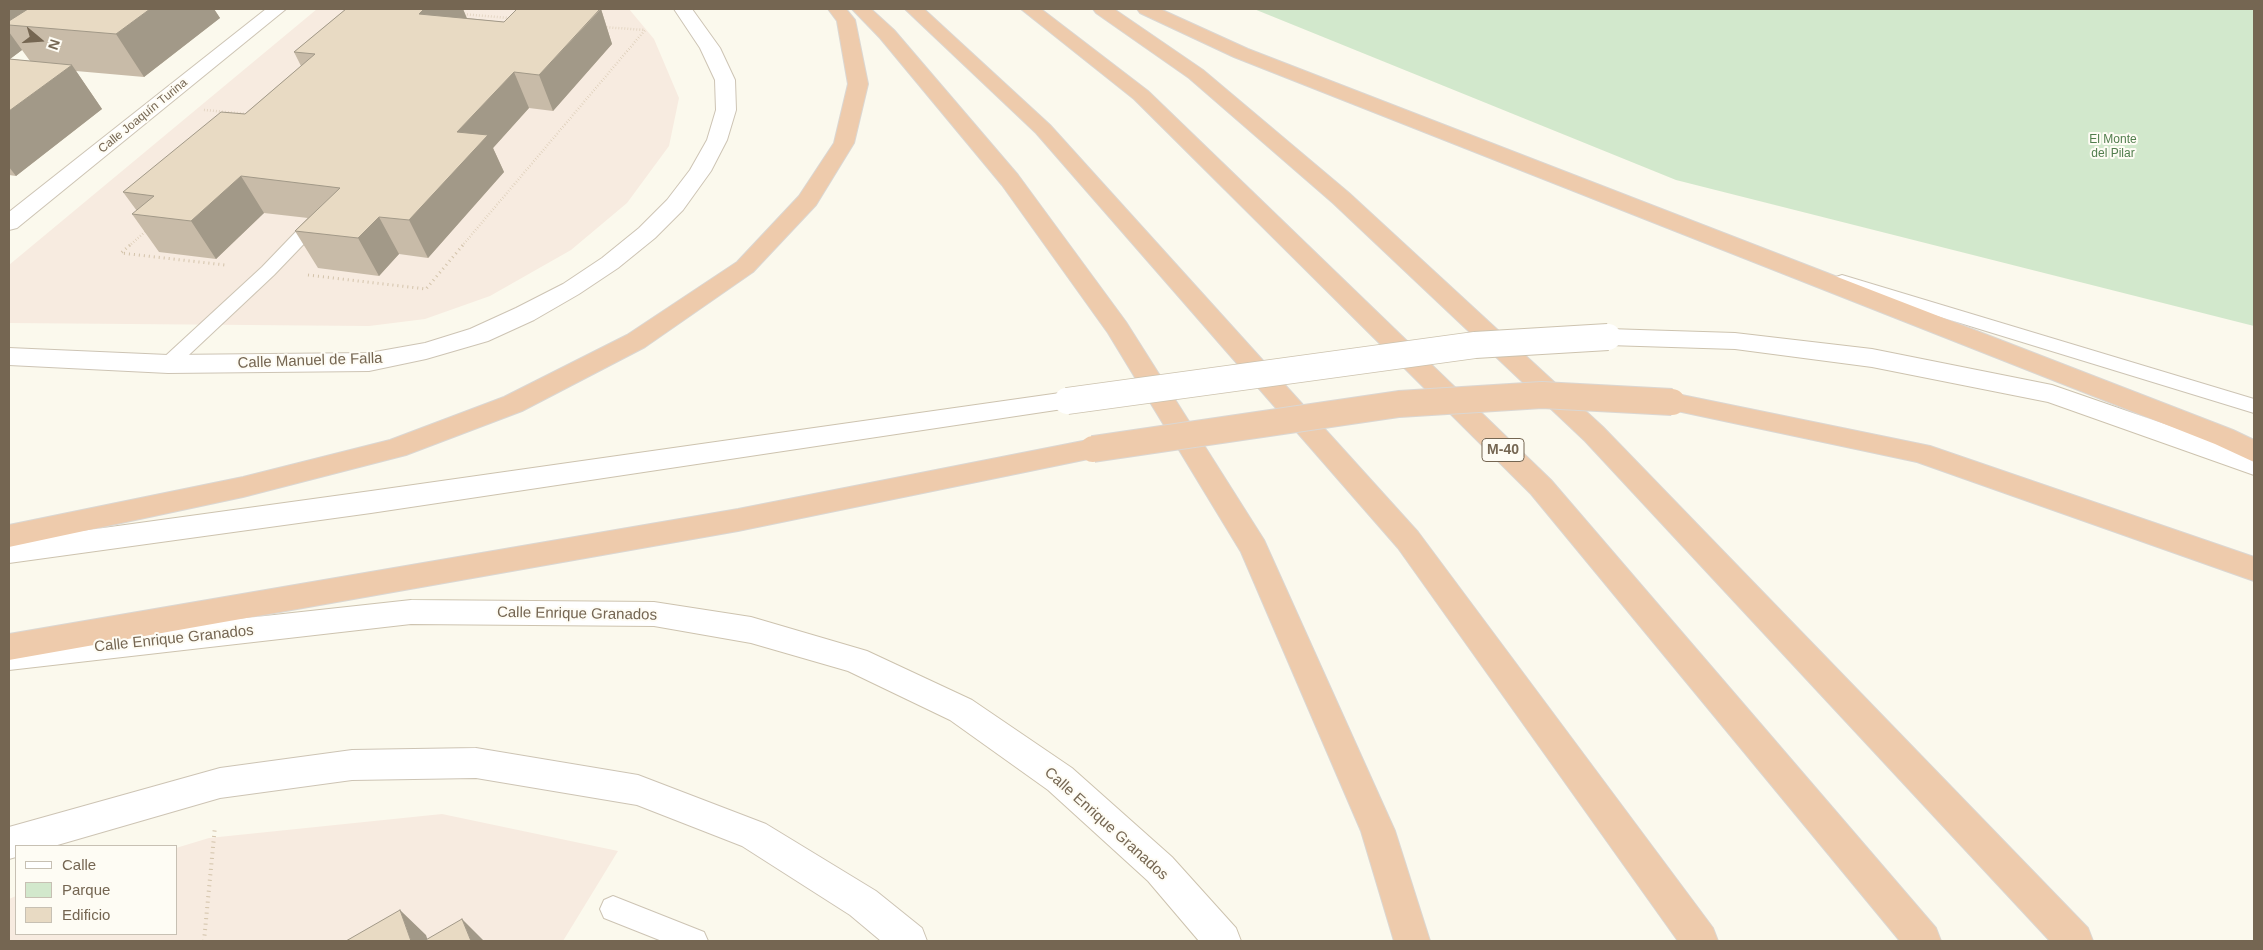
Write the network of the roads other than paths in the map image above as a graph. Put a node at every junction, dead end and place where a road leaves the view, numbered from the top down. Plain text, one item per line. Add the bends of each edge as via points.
1 (277, 9) edge
2 (683, 9) edge
3 (837, 9) edge
4 (861, 9) edge
5 (914, 9) edge
6 (1030, 9) edge
7 (1102, 9) edge
8 (1146, 9) edge
9 (317, 220) edge
10 (9, 223) edge
11 (1776, 261) junction
12 (9, 357) edge
13 (168, 364) junction
14 (2254, 406) edge
15 (2254, 452) edge
16 (2254, 465) edge
17 (9, 536) edge
18 (9, 552) edge
19 (2254, 569) edge
20 (9, 647) edge
21 (9, 657) edge
22 (9, 843) edge
23 (613, 909) dead end
24 (695, 941) edge
25 (909, 941) edge
26 (1223, 941) edge
27 (1412, 941) edge
28 (1700, 941) edge
29 (1923, 941) edge
30 (2075, 941) edge

1 - 10 main road, Calle Joaquín Turina
2 - 13 main road, Calle Manuel de Falla via 710,48 725,80 726,110 717,140 700,171 675,205 610,263 525,314 479,335 426,351 368,362
3 - 17 highway via 846,20 858,84 844,143 808,200 745,267 636,341 513,404 396,448 243,487
4 - 27 highway via 887,34 1010,180 1117,328 1254,548 1378,831
5 - 28 highway via 1043,129 1408,540
6 - 29 highway, M-40 via 1140,96 1541,487
7 - 30 highway via 1196,74 1341,198 1594,434
8 - 11 highway via 1241,53
9 - 13 lane
11 - 14 lane
11 - 15 highway via 2224,437
12 - 13 main road, Calle Manuel de Falla
16 - 18 main road, bridge via 2052,394 1881,360 1735,341 1608,337 1475,345 1067,400
19 - 20 highway, bridge via 1920,454 1672,402 1542,395 1400,404 1093,449 738,520
21 - 26 main road, Calle Enrique Granados via 411,612 654,614 751,630 856,660 961,710 1060,779 1160,869
22 - 25 main road via 220,783 352,765 476,762 638,790 754,835 863,903
23 - 24 lane

